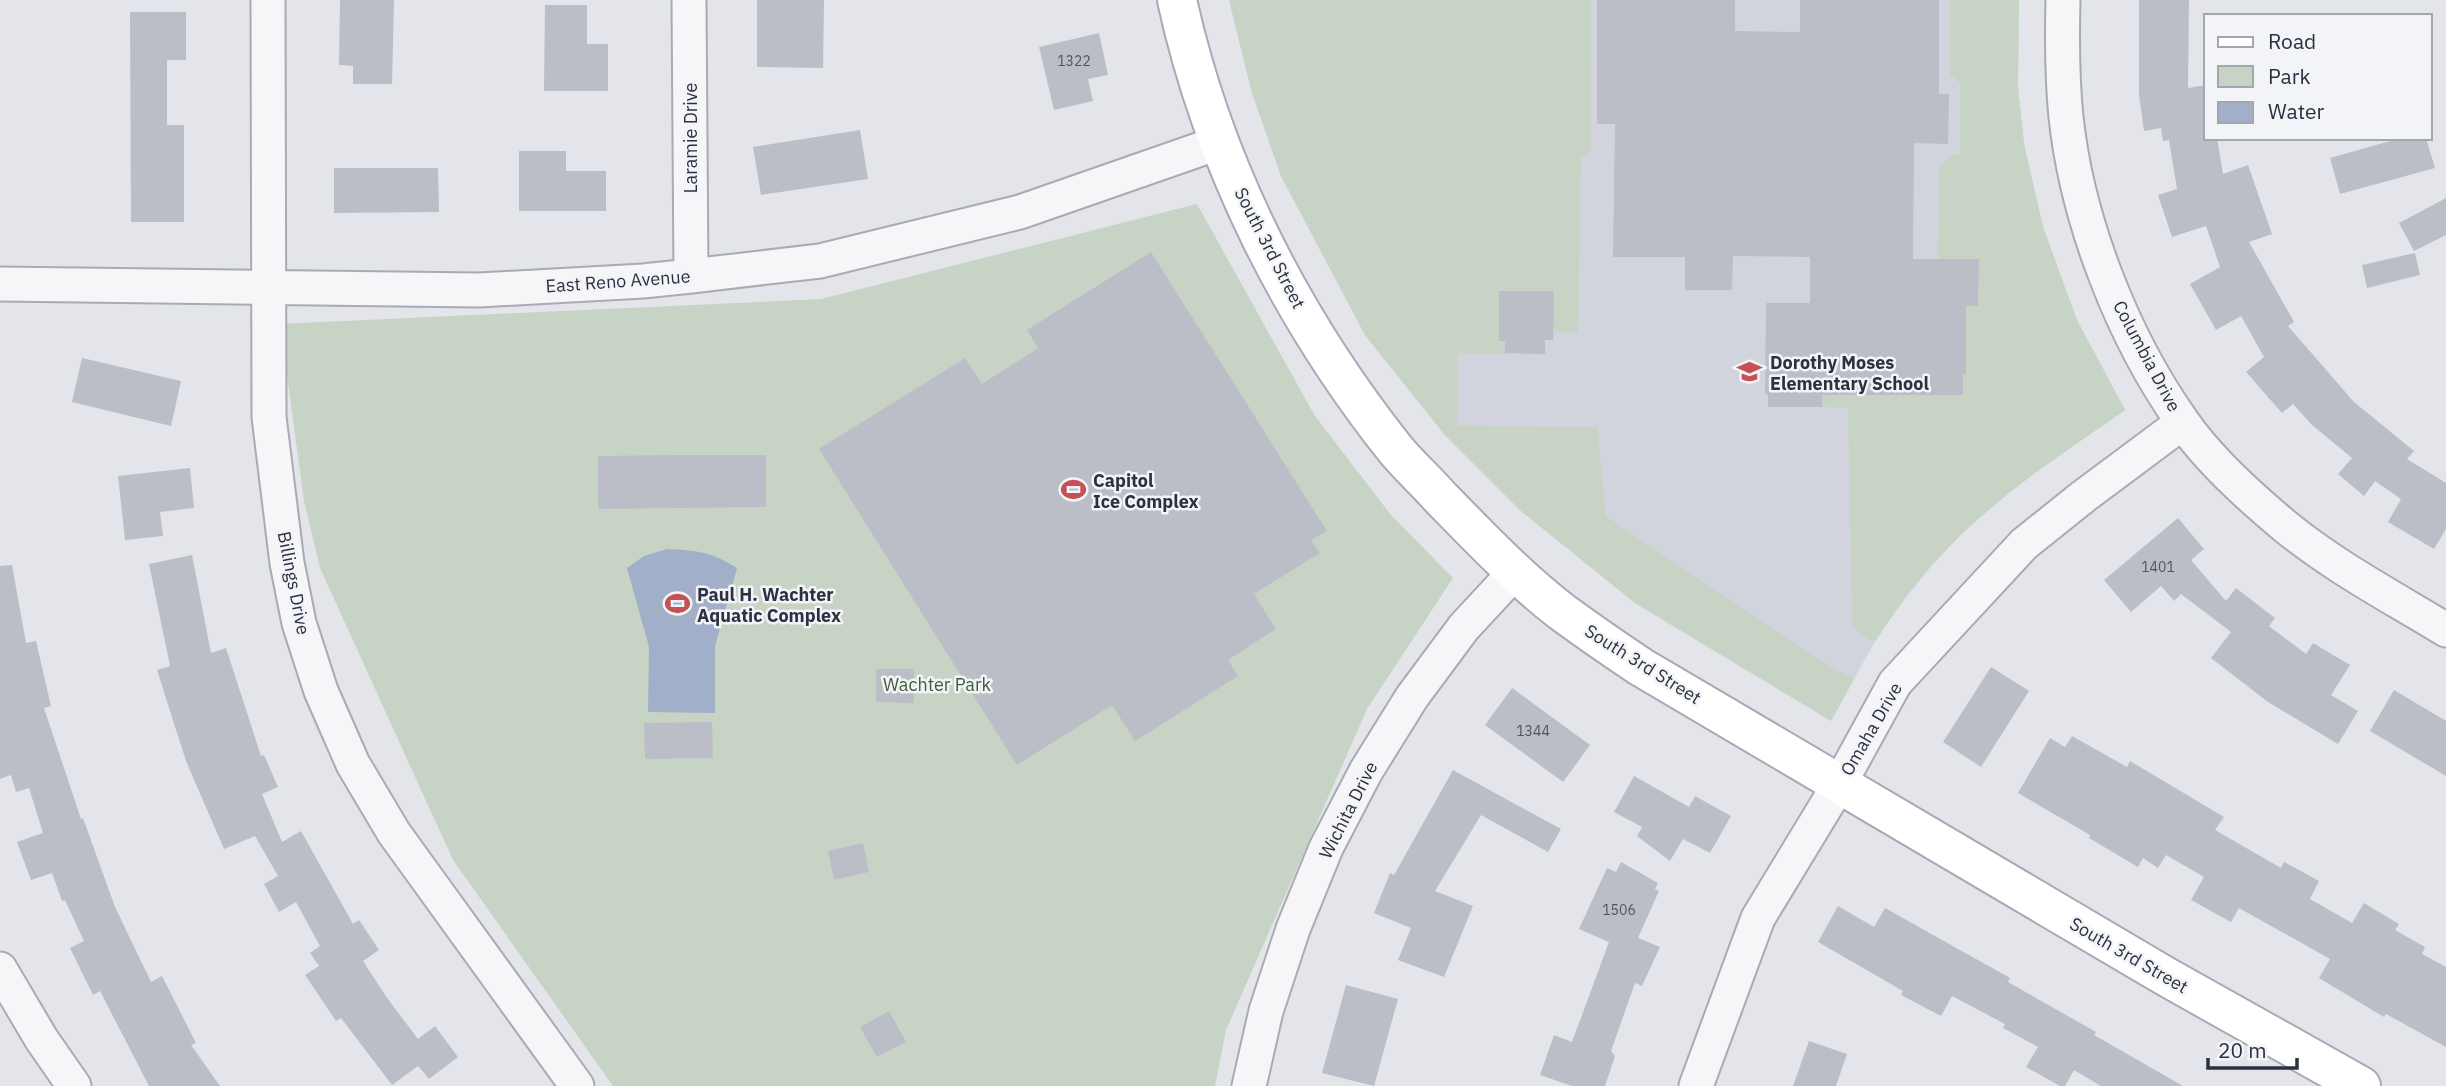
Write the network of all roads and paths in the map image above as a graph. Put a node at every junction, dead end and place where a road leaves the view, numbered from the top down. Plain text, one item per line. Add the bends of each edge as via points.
1 (268, 0) edge
2 (689, 0) edge
3 (1177, 0) edge
4 (2063, 0) edge
5 (1218, 143) junction
6 (691, 276) junction
7 (0, 284) edge
8 (267, 286) junction
9 (2182, 423) junction
10 (1516, 571) junction
11 (2446, 630) edge
12 (1840, 783) junction
13 (0, 969) edge
14 (74, 1086) edge
15 (577, 1086) edge
16 (1249, 1086) edge
17 (1696, 1086) edge
18 (2361, 1086) edge

1 - 8 street, Billings Drive
2 - 6 street, Laramie Drive
3 - 5 street, South 3rd Street
4 - 9 street, Columbia Drive via 2066,118 2091,233 2132,335
5 - 6 street, East Reno Avenue via 1020,212 820,261
5 - 10 street, South 3rd Street via 1271,258 1333,363 1396,451
6 - 8 street, East Reno Avenue via 479,290
7 - 8 street, East Reno Avenue
8 - 15 street, Billings Drive via 269,417 288,563 299,623 321,691 353,764 394,833
9 - 11 street, Columbia Drive via 2249,495 2294,533
9 - 12 street, Omaha Drive via 2024,544 1895,683
10 - 12 street, South 3rd Street via 1560,610 1641,667
10 - 16 street, Wichita Drive via 1464,627 1412,697 1326,848 1266,1012
12 - 17 street, Omaha Drive via 1758,918
12 - 18 street, South 3rd Street
13 - 14 street

